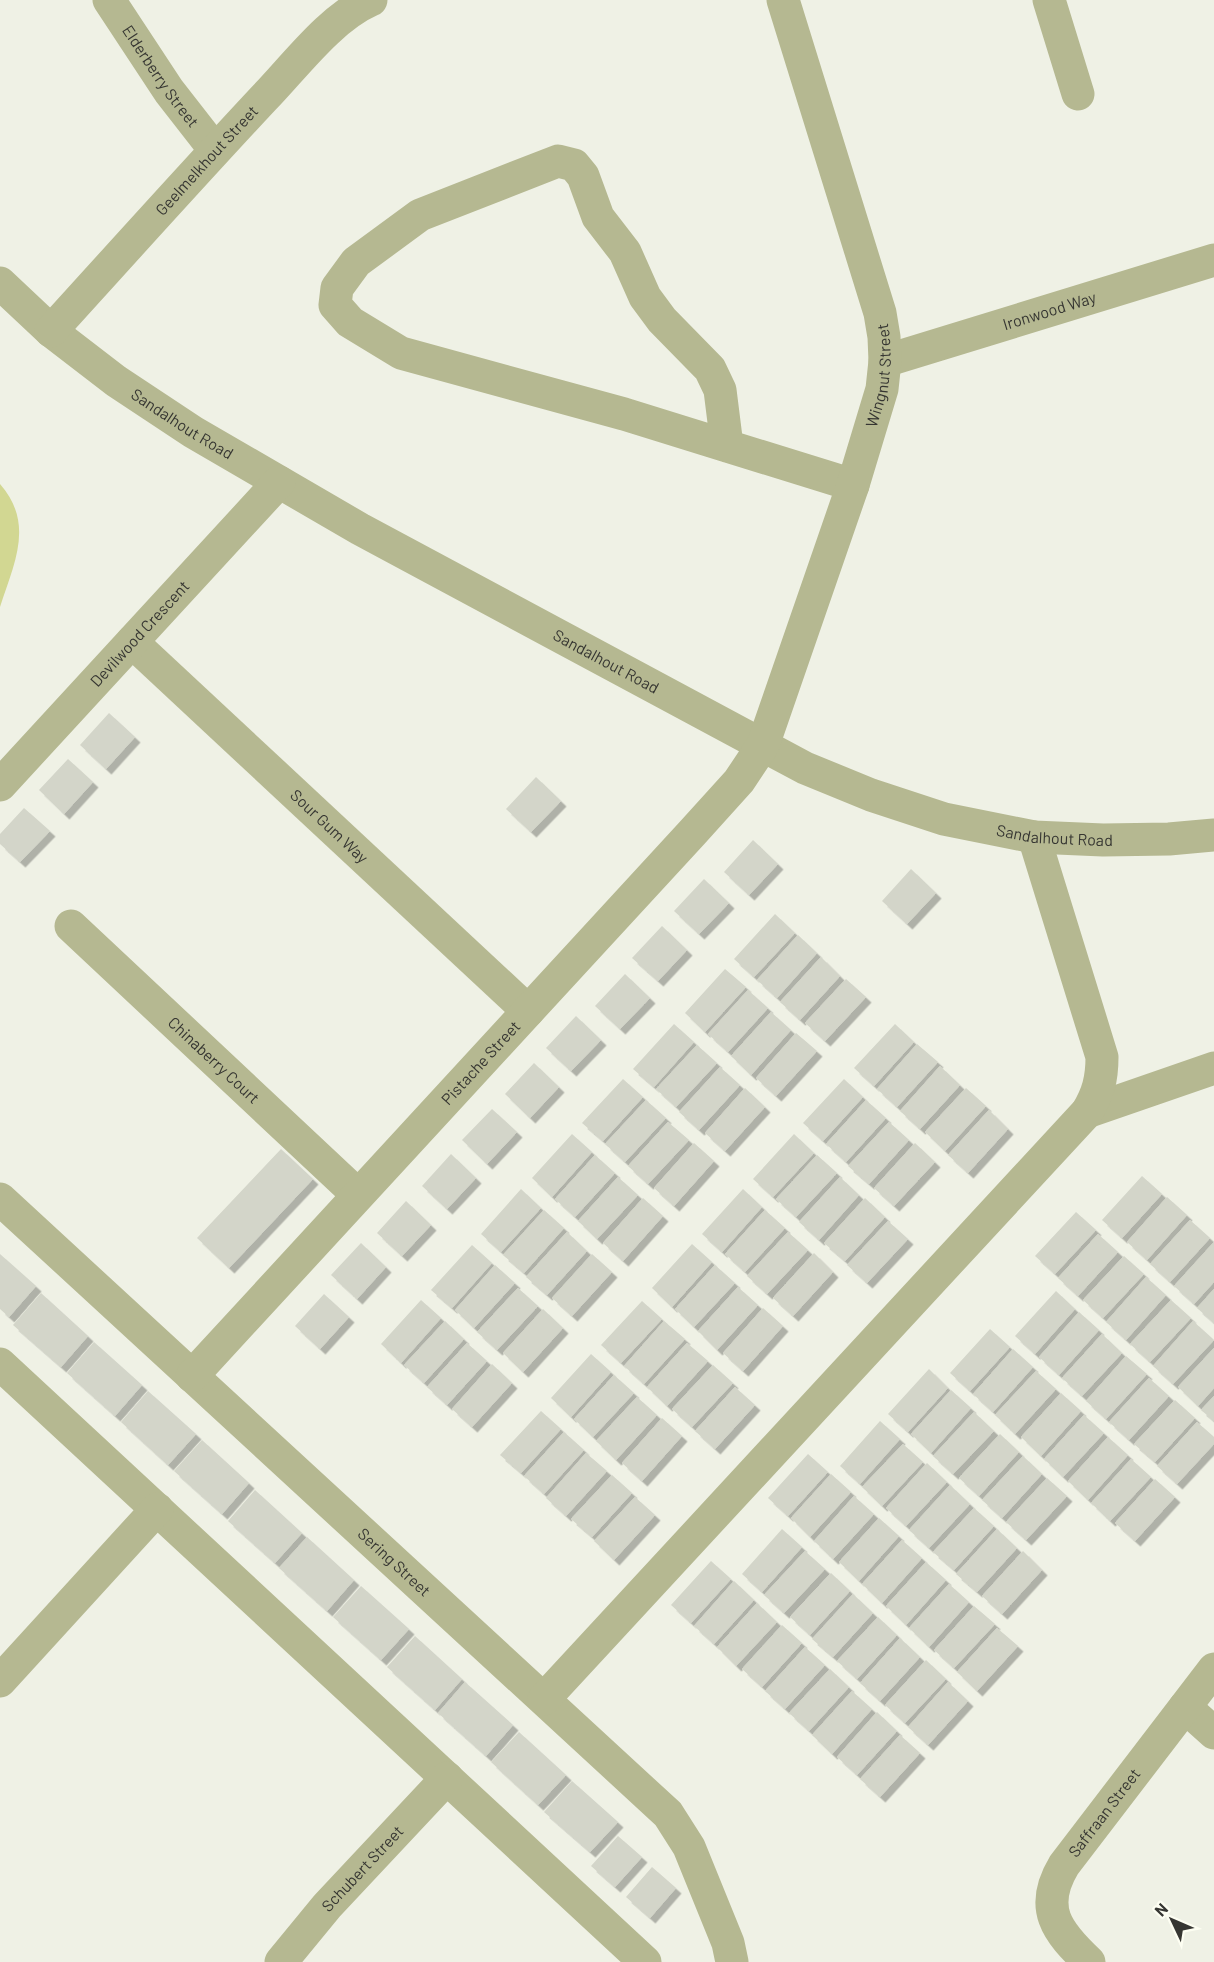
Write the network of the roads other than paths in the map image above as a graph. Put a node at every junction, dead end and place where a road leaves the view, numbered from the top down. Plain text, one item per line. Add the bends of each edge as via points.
1 (109, 0) edge
2 (371, 0) edge
3 (783, 0) edge
4 (1049, 0) edge
5 (1078, 94) dead end
6 (215, 150) junction
7 (1214, 261) edge
8 (2, 282) edge
9 (51, 331) junction
10 (885, 361) junction
11 (727, 446) junction
12 (279, 482) junction
13 (853, 485) junction
14 (132, 642) junction
15 (763, 745) junction
16 (0, 785) edge
17 (1214, 835) edge
18 (1034, 837) junction
19 (71, 926) dead end
20 (528, 1011) junction
21 (1214, 1068) edge
22 (1087, 1112) junction
23 (358, 1195) junction
24 (0, 1199) edge
25 (0, 1364) edge
26 (192, 1376) junction
27 (157, 1509) junction
28 (1214, 1669) edge
29 (0, 1681) edge
30 (543, 1699) junction
31 (1185, 1707) junction
32 (1214, 1733) edge
33 (447, 1778) junction
34 (281, 1962) edge
35 (645, 1962) edge
36 (732, 1962) edge
37 (1089, 1962) edge

1 - 6 street, Elderberry Street via 169,91
2 - 6 street, Geelmelkhout Street via 335,23
3 - 10 street, Wingnut Street via 880,313
4 - 5 street
6 - 9 street, Geelmelkhout Street
7 - 10 street, Ironwood Way
8 - 9 street, Sandalhout Road
9 - 12 street, Sandalhout Road via 154,407
10 - 13 street, Wingnut Street via 882,389
11 - 11 street via 720,390 710,369 645,297 625,252 598,217 583,176 574,165 558,161 420,215 356,262 337,288 335,304 350,322 401,353
11 - 13 street
12 - 14 street, Devilwood Crescent
12 - 15 street, Sandalhout Road
13 - 15 street, Wingnut Street
14 - 16 street, Devilwood Crescent
14 - 20 street, Sour Gum Way
15 - 18 street, Sandalhout Road via 805,768 871,795 944,819
15 - 20 street, Pistache Street via 739,781
17 - 18 street, Sandalhout Road via 1103,840
18 - 22 street via 1102,1058 1099,1088
19 - 23 street, Chinaberry Court
20 - 23 street, Pistache Street
21 - 22 street
22 - 30 street
23 - 26 street, Pistache Street
24 - 26 street, Sering Street
25 - 27 street
26 - 30 street, Sering Street
27 - 29 street
27 - 33 street
28 - 31 street, Saffraan Street
30 - 36 street, Sering Street via 668,1814 689,1847
31 - 32 street
31 - 37 street, Saffraan Street via 1057,1876 1052,1903 1054,1917 1068,1941
33 - 34 street, Schubert Street via 327,1906
33 - 35 street

